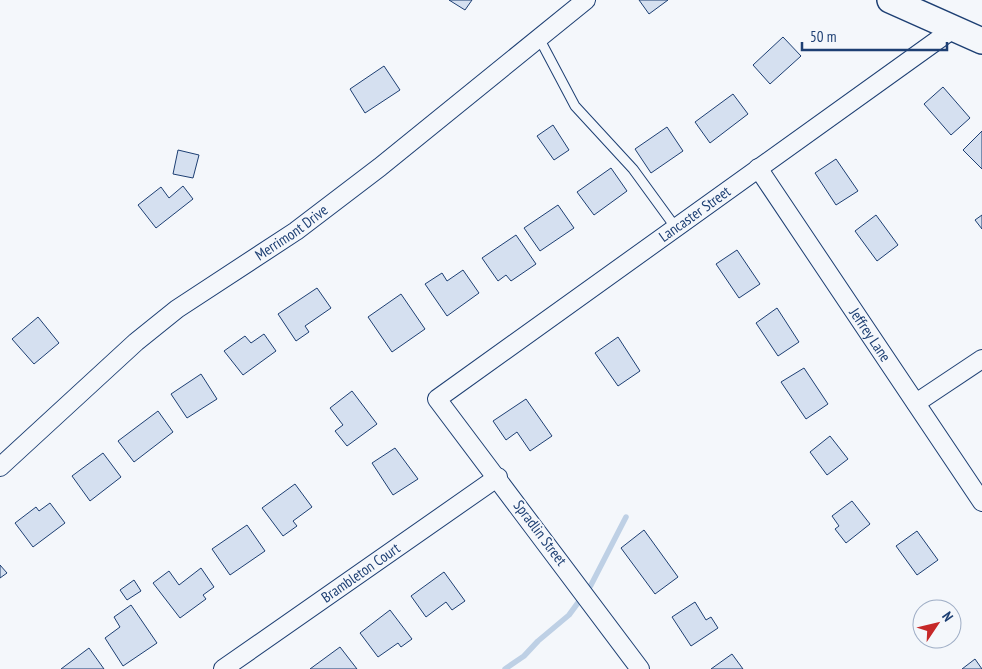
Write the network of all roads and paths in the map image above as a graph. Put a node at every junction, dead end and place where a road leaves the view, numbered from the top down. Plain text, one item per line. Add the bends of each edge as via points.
1 (586, 0) edge
2 (890, 0) edge
3 (953, 28) junction
4 (540, 38) junction
5 (982, 41) edge
6 (758, 168) junction
7 (676, 228) junction
8 (982, 359) edge
9 (437, 399) joint
10 (916, 403) junction
11 (0, 466) edge
12 (498, 477) junction
13 (982, 502) edge
14 (223, 669) edge
15 (640, 669) edge

1 - 4 street, Merrimont Drive
2 - 3 main road
3 - 5 main road
3 - 6 street, Lancaster Street
4 - 7 lane via 575,106 633,169
4 - 11 street, Merrimont Drive via 296,231 177,309
6 - 7 street, Lancaster Street
6 - 10 street, Jeffrey Lane
7 - 9 street, Lancaster Street
8 - 10 street
9 - 12 street, Spradlin Street
10 - 13 street, Jeffrey Lane
12 - 14 street, Brambleton Court
12 - 15 street, Spradlin Street

